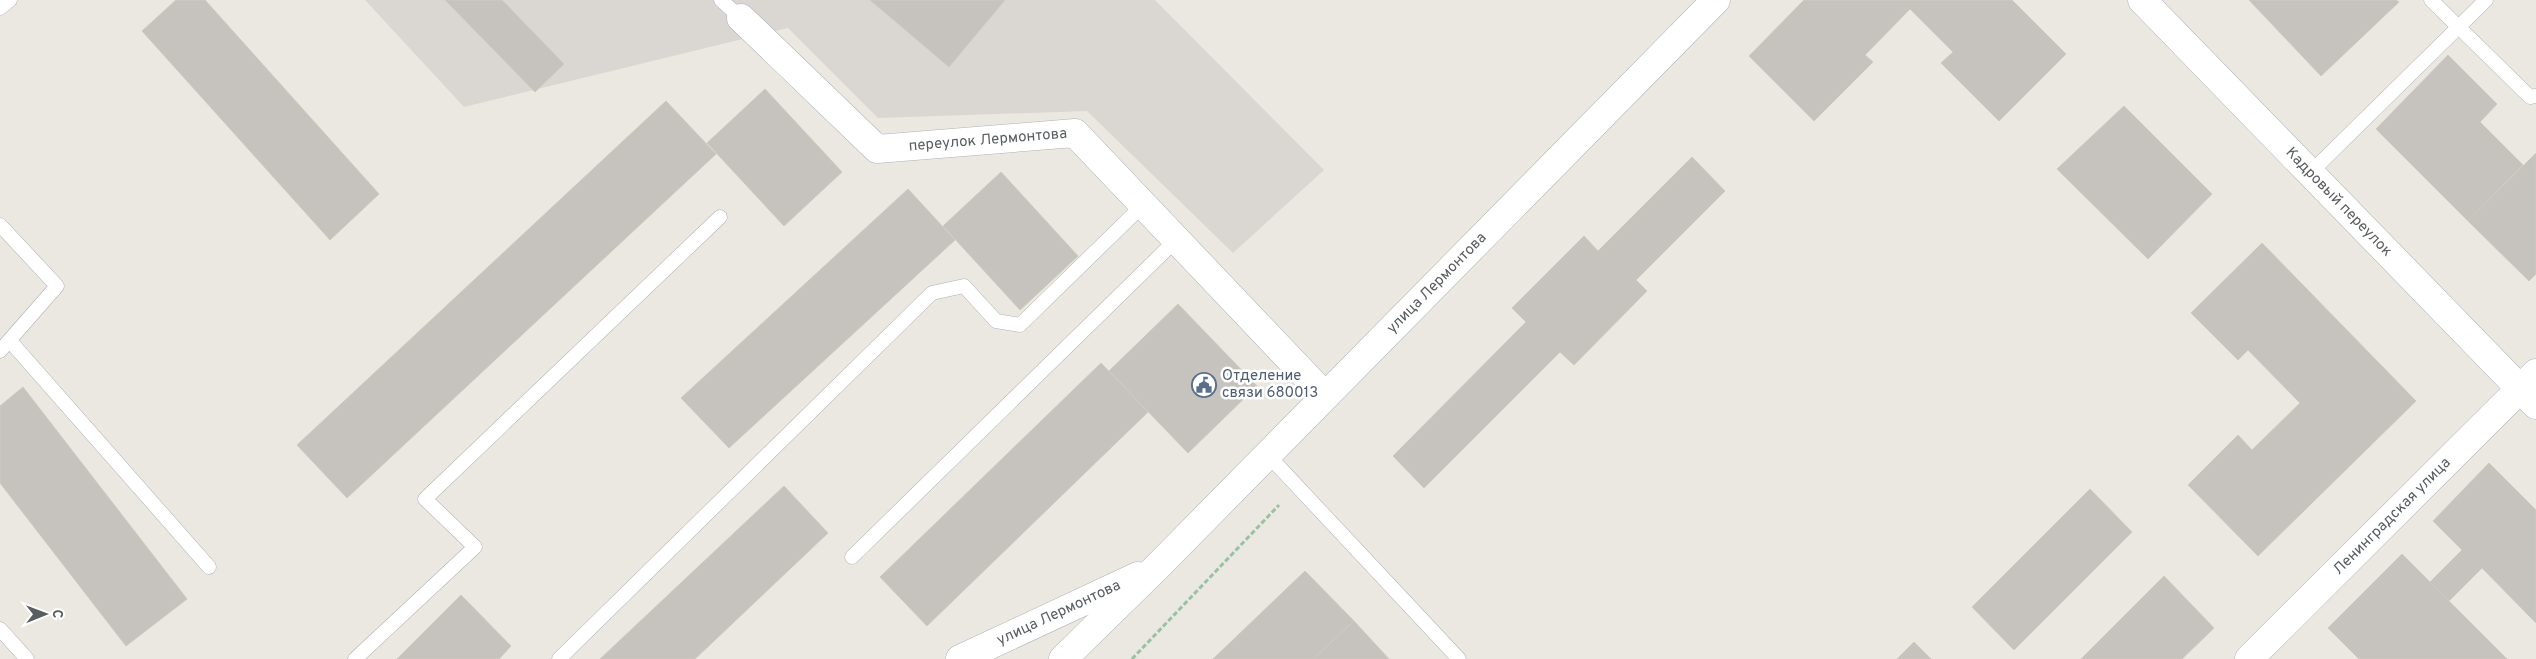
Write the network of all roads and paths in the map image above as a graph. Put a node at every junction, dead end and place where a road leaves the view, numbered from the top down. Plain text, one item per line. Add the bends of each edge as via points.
1 (10, 0) edge
2 (721, 0) edge
3 (1716, 0) edge
4 (2142, 0) edge
5 (2431, 0) edge
6 (2486, 0) edge
7 (0, 8) edge
8 (741, 18) joint
9 (2458, 27) junction
10 (2536, 96) edge
11 (2310, 173) junction
12 (1143, 205) junction
13 (720, 217) dead end
14 (0, 225) edge
15 (1176, 240) junction
16 (10, 341) junction
17 (0, 351) edge
18 (2530, 389) edge
19 (1326, 396) junction
20 (1268, 455) junction
21 (1297, 487) junction
22 (852, 557) dead end
23 (1157, 566) junction
24 (209, 567) dead end
25 (0, 629) edge
26 (27, 659) edge
27 (356, 659) edge
28 (559, 659) edge
29 (960, 659) edge
30 (1063, 659) edge
31 (1132, 659) edge
32 (1459, 659) edge
33 (2249, 659) edge

1 - 7 lane
2 - 8 lane
3 - 19 street, улица Лермонтова
4 - 11 street, Кадровый переулок
5 - 9 lane
6 - 9 lane
8 - 12 street, переулок Лермонтова via 877,149 1075,134
9 - 10 lane via 2530,97
9 - 11 lane
11 - 18 street, Кадровый переулок
12 - 15 street, переулок Лермонтова
12 - 28 lane via 1020,325 996,321 964,286 932,292
13 - 27 lane via 425,499 475,547
14 - 16 lane via 57,286
15 - 19 street, переулок Лермонтова
15 - 22 lane
16 - 17 lane
16 - 24 lane
18 - 33 street, Ленинградская улица
19 - 20 street, улица Лермонтова
20 - 21 lane
20 - 23 street, улица Лермонтова
21 - 31 path
21 - 32 lane
23 - 29 street, улица Лермонтова
23 - 30 street, улица Лермонтова
25 - 26 lane

